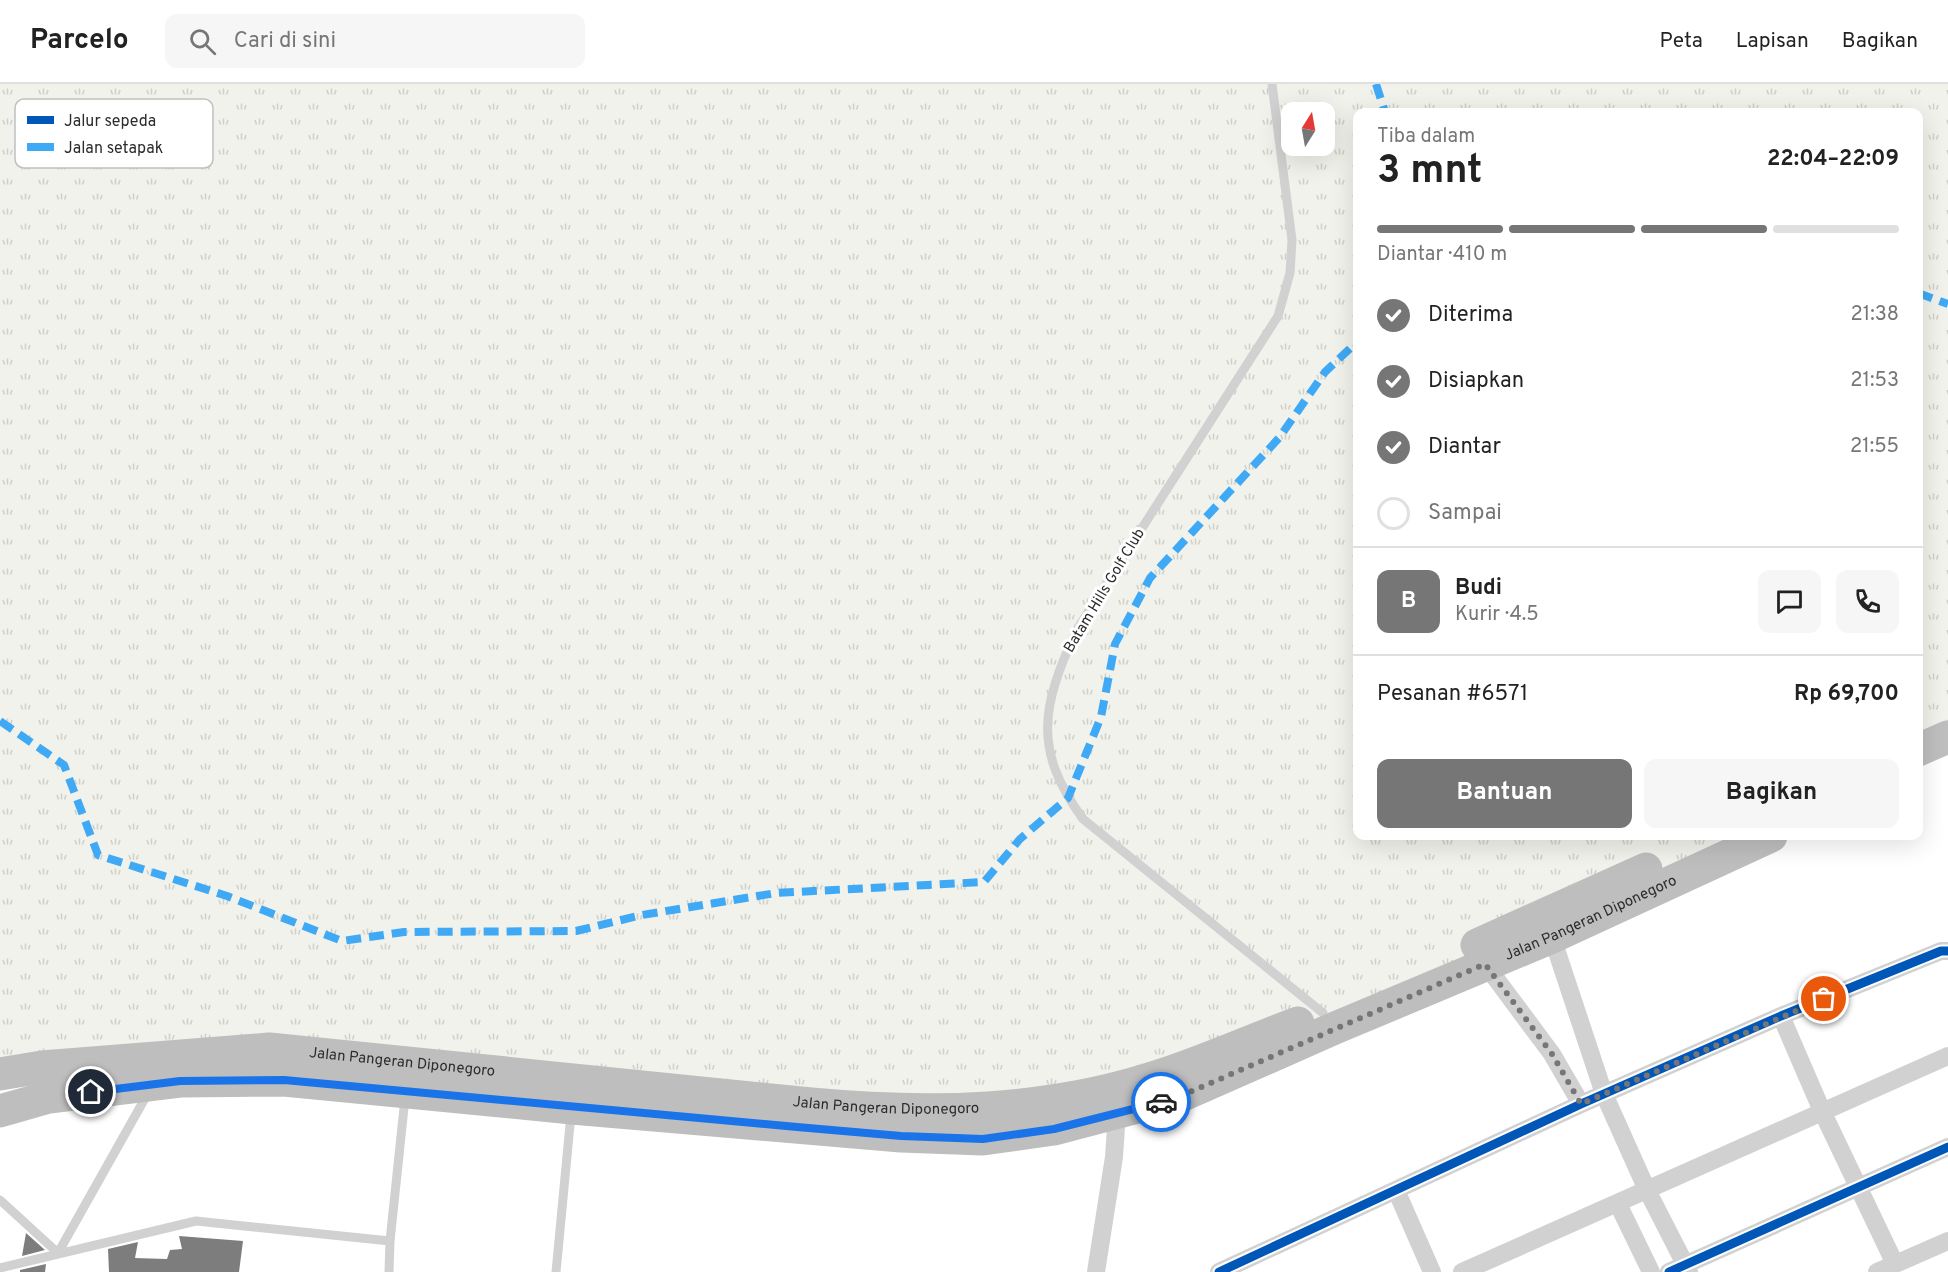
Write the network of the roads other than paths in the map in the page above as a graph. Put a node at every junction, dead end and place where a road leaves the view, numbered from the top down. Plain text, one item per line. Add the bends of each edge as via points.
1 (1272, 84) edge
2 (1948, 737) edge
3 (1923, 748) edge
4 (1948, 760) edge
5 (1923, 770) edge
6 (1712, 840) edge
7 (1762, 840) edge
8 (1552, 937) junction
9 (1948, 951) edge
10 (1485, 964) junction
11 (1323, 1013) junction
12 (1781, 1016) junction
13 (1948, 1056) edge
14 (0, 1074) edge
15 (153, 1085) junction
16 (405, 1092) junction
17 (1604, 1094) junction
18 (1581, 1104) junction
19 (572, 1108) junction
20 (0, 1110) edge
21 (1822, 1111) junction
22 (1117, 1113) junction
23 (1948, 1147) edge
24 (1858, 1186) junction
25 (1396, 1190) junction
26 (1647, 1190) junction
27 (0, 1200) edge
28 (1618, 1204) junction
29 (390, 1241) junction
30 (1948, 1241) edge
31 (58, 1253) junction
32 (1895, 1264) junction
33 (0, 1268) edge
34 (1681, 1270) edge
35 (389, 1272) edge
36 (556, 1272) edge
37 (1096, 1272) edge
38 (1219, 1272) edge
39 (1432, 1272) edge
40 (1461, 1272) edge
41 (1651, 1272) edge
42 (1877, 1272) edge

1 - 11 lane, Batam Hills Golf Club via 1292,240 1290,273 1278,316 1076,631 1056,676 1048,717 1049,755 1068,798 1083,819
2 - 3 highway
4 - 5 highway
6 - 11 highway, Jalan Pangeran Diponegoro
7 - 8 highway, Jalan Pangeran Diponegoro
8 - 10 highway, Jalan Pangeran Diponegoro
8 - 17 street
9 - 12 street
10 - 18 street via 1552,1054
10 - 22 highway, Jalan Pangeran Diponegoro via 1183,1095
11 - 14 highway, Jalan Pangeran Diponegoro via 1161,1076 1044,1102 957,1111 874,1110 269,1049 42,1067
12 - 17 street
12 - 21 street
13 - 21 street
15 - 16 highway, Jalan Pangeran Diponegoro via 284,1080
15 - 20 highway, Jalan Pangeran Diponegoro via 49,1097
15 - 31 lane
16 - 19 highway, Jalan Pangeran Diponegoro
16 - 29 lane
17 - 18 street
17 - 26 street
18 - 25 street
19 - 22 highway, Jalan Pangeran Diponegoro via 901,1136 983,1139 1054,1129
19 - 36 lane
21 - 24 street
21 - 26 street
22 - 37 street
23 - 24 street
24 - 32 street
24 - 34 street
25 - 38 street
25 - 39 street
26 - 28 street
26 - 34 street
27 - 31 lane
28 - 40 street
28 - 41 street
29 - 31 lane via 196,1221
29 - 35 lane
30 - 32 street
31 - 33 lane
32 - 42 street

